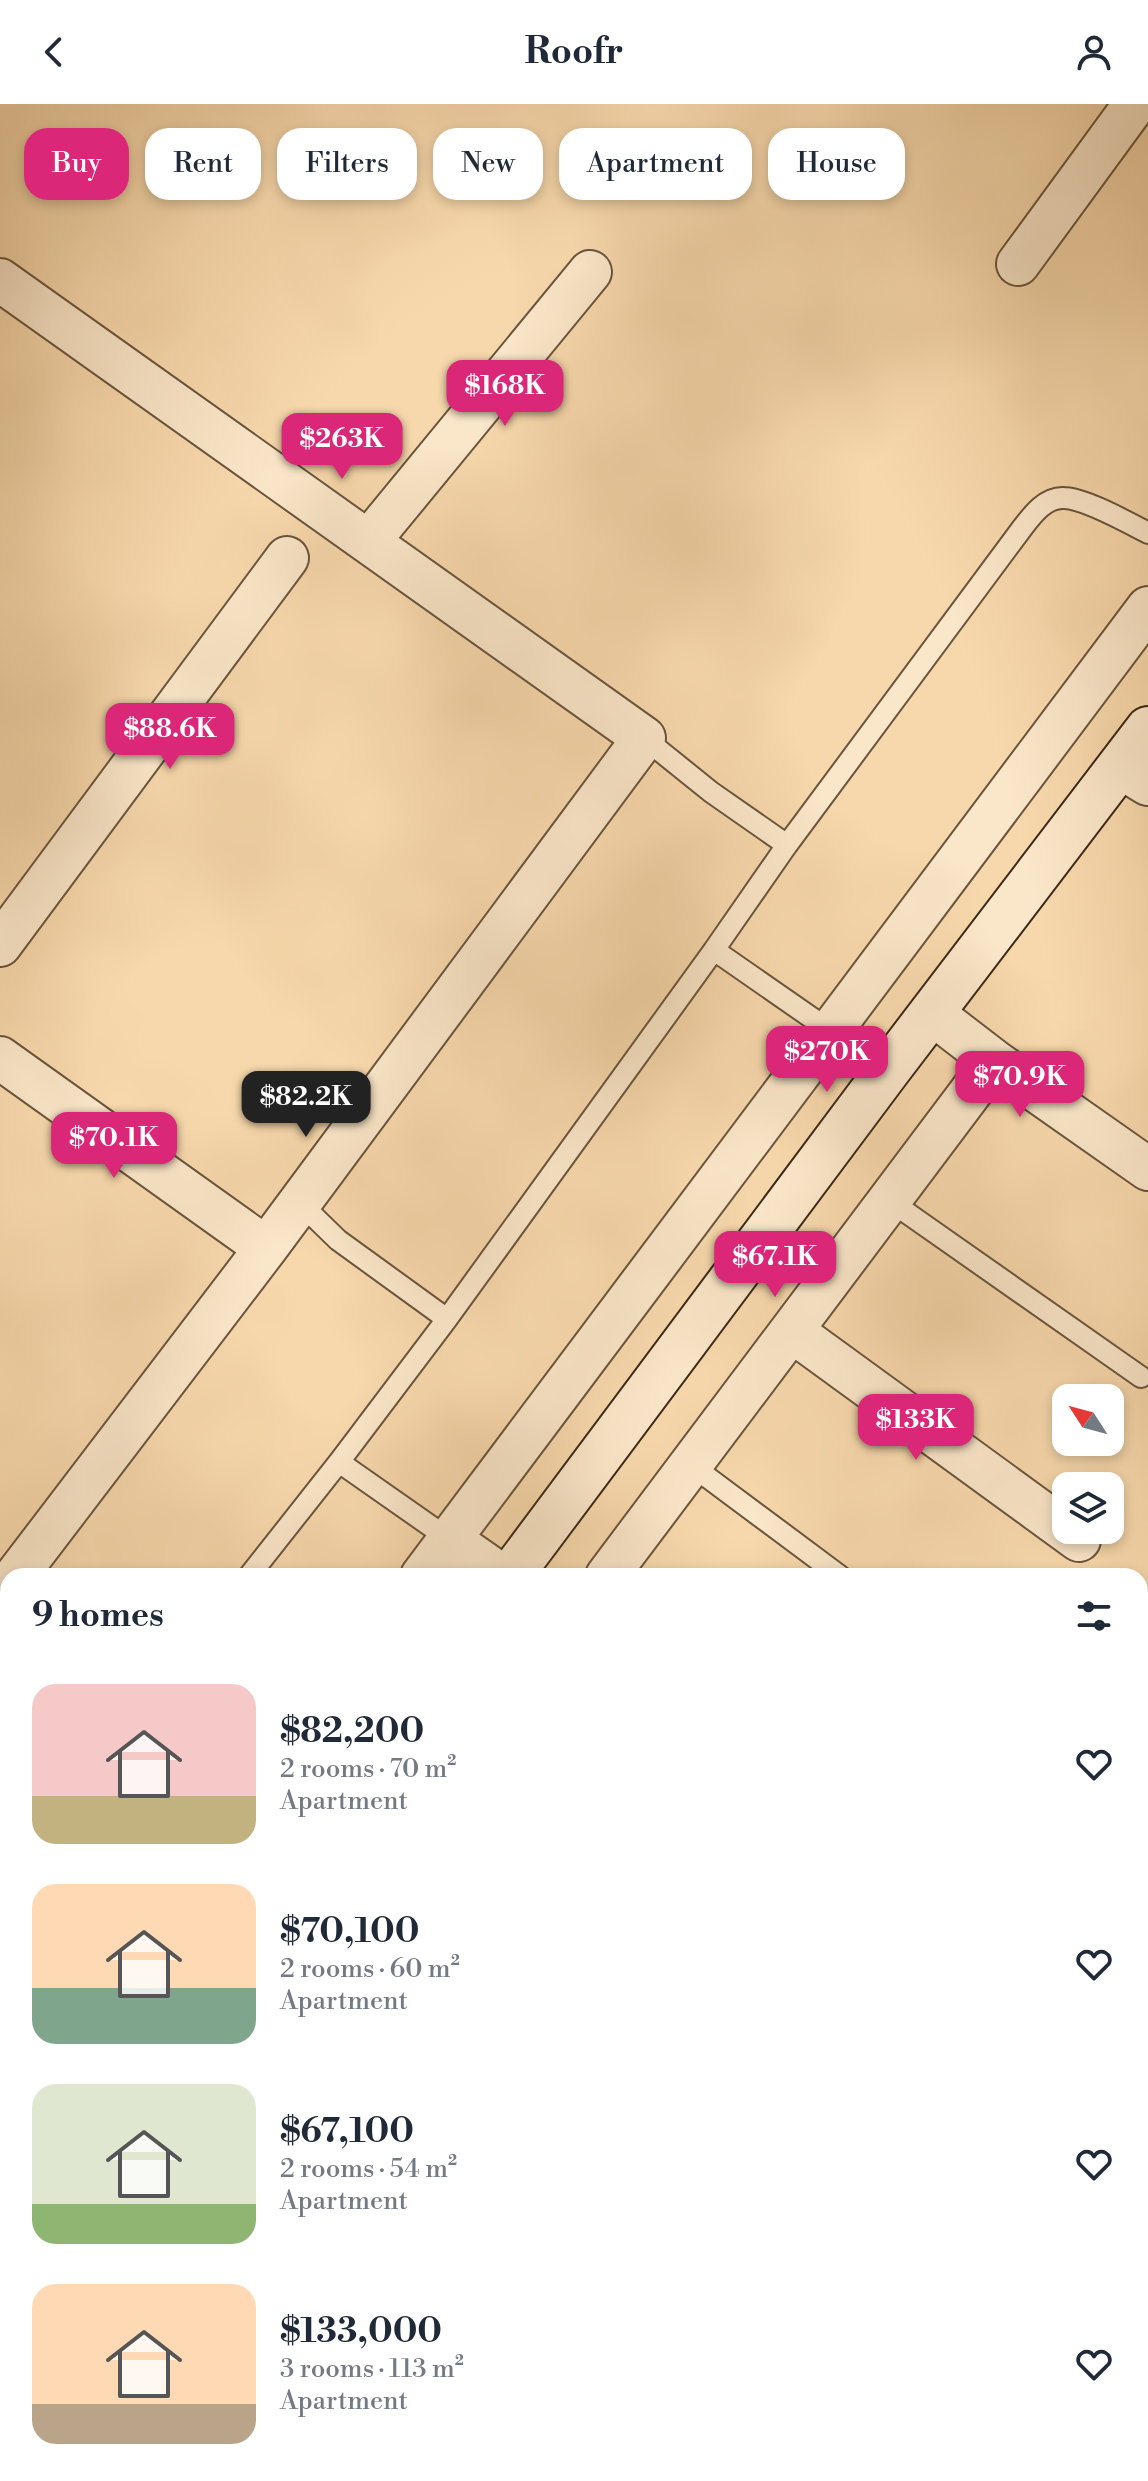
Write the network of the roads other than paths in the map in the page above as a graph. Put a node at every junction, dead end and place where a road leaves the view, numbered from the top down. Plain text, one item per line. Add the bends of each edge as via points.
1 (1135, 104) edge
2 (1018, 264) dead end
3 (590, 272) dead end
4 (0, 280) edge
5 (1148, 533) edge
6 (369, 541) junction
7 (287, 558) dead end
8 (1148, 608) edge
9 (1148, 729) edge
10 (644, 738) junction
11 (1134, 775) edge
12 (787, 845) junction
13 (0, 945) edge
14 (714, 950) junction
15 (933, 1014) junction
16 (832, 1032) junction
17 (0, 1058) edge
18 (994, 1061) junction
19 (888, 1070) junction
20 (1148, 1169) edge
21 (890, 1201) junction
22 (300, 1203) junction
23 (266, 1248) junction
24 (447, 1319) junction
25 (792, 1331) junction
26 (1141, 1377) dead end
27 (339, 1462) junction
28 (691, 1465) junction
29 (1052, 1520) edge
30 (449, 1539) junction
31 (22, 1568) edge
32 (255, 1568) edge
33 (428, 1568) edge
34 (511, 1568) edge
35 (522, 1568) edge
36 (613, 1568) edge
37 (829, 1568) edge

1 - 2 street
3 - 6 street
4 - 6 street
5 - 12 lane via 1077,500 1063,497 1042,506
6 - 10 street
7 - 13 street
8 - 16 street
9 - 11 street
10 - 12 lane
10 - 22 street
11 - 15 street
12 - 14 lane
14 - 16 lane
14 - 24 lane
15 - 18 street
15 - 19 street
16 - 19 street
16 - 30 street
17 - 23 street
18 - 20 street
18 - 21 street
19 - 35 street
21 - 25 street
21 - 26 lane
22 - 23 street
22 - 24 lane via 338,1240
23 - 31 street
24 - 27 lane
25 - 28 street
25 - 29 street
27 - 30 lane
27 - 32 lane
28 - 36 street
28 - 37 lane
30 - 33 street
30 - 34 street

